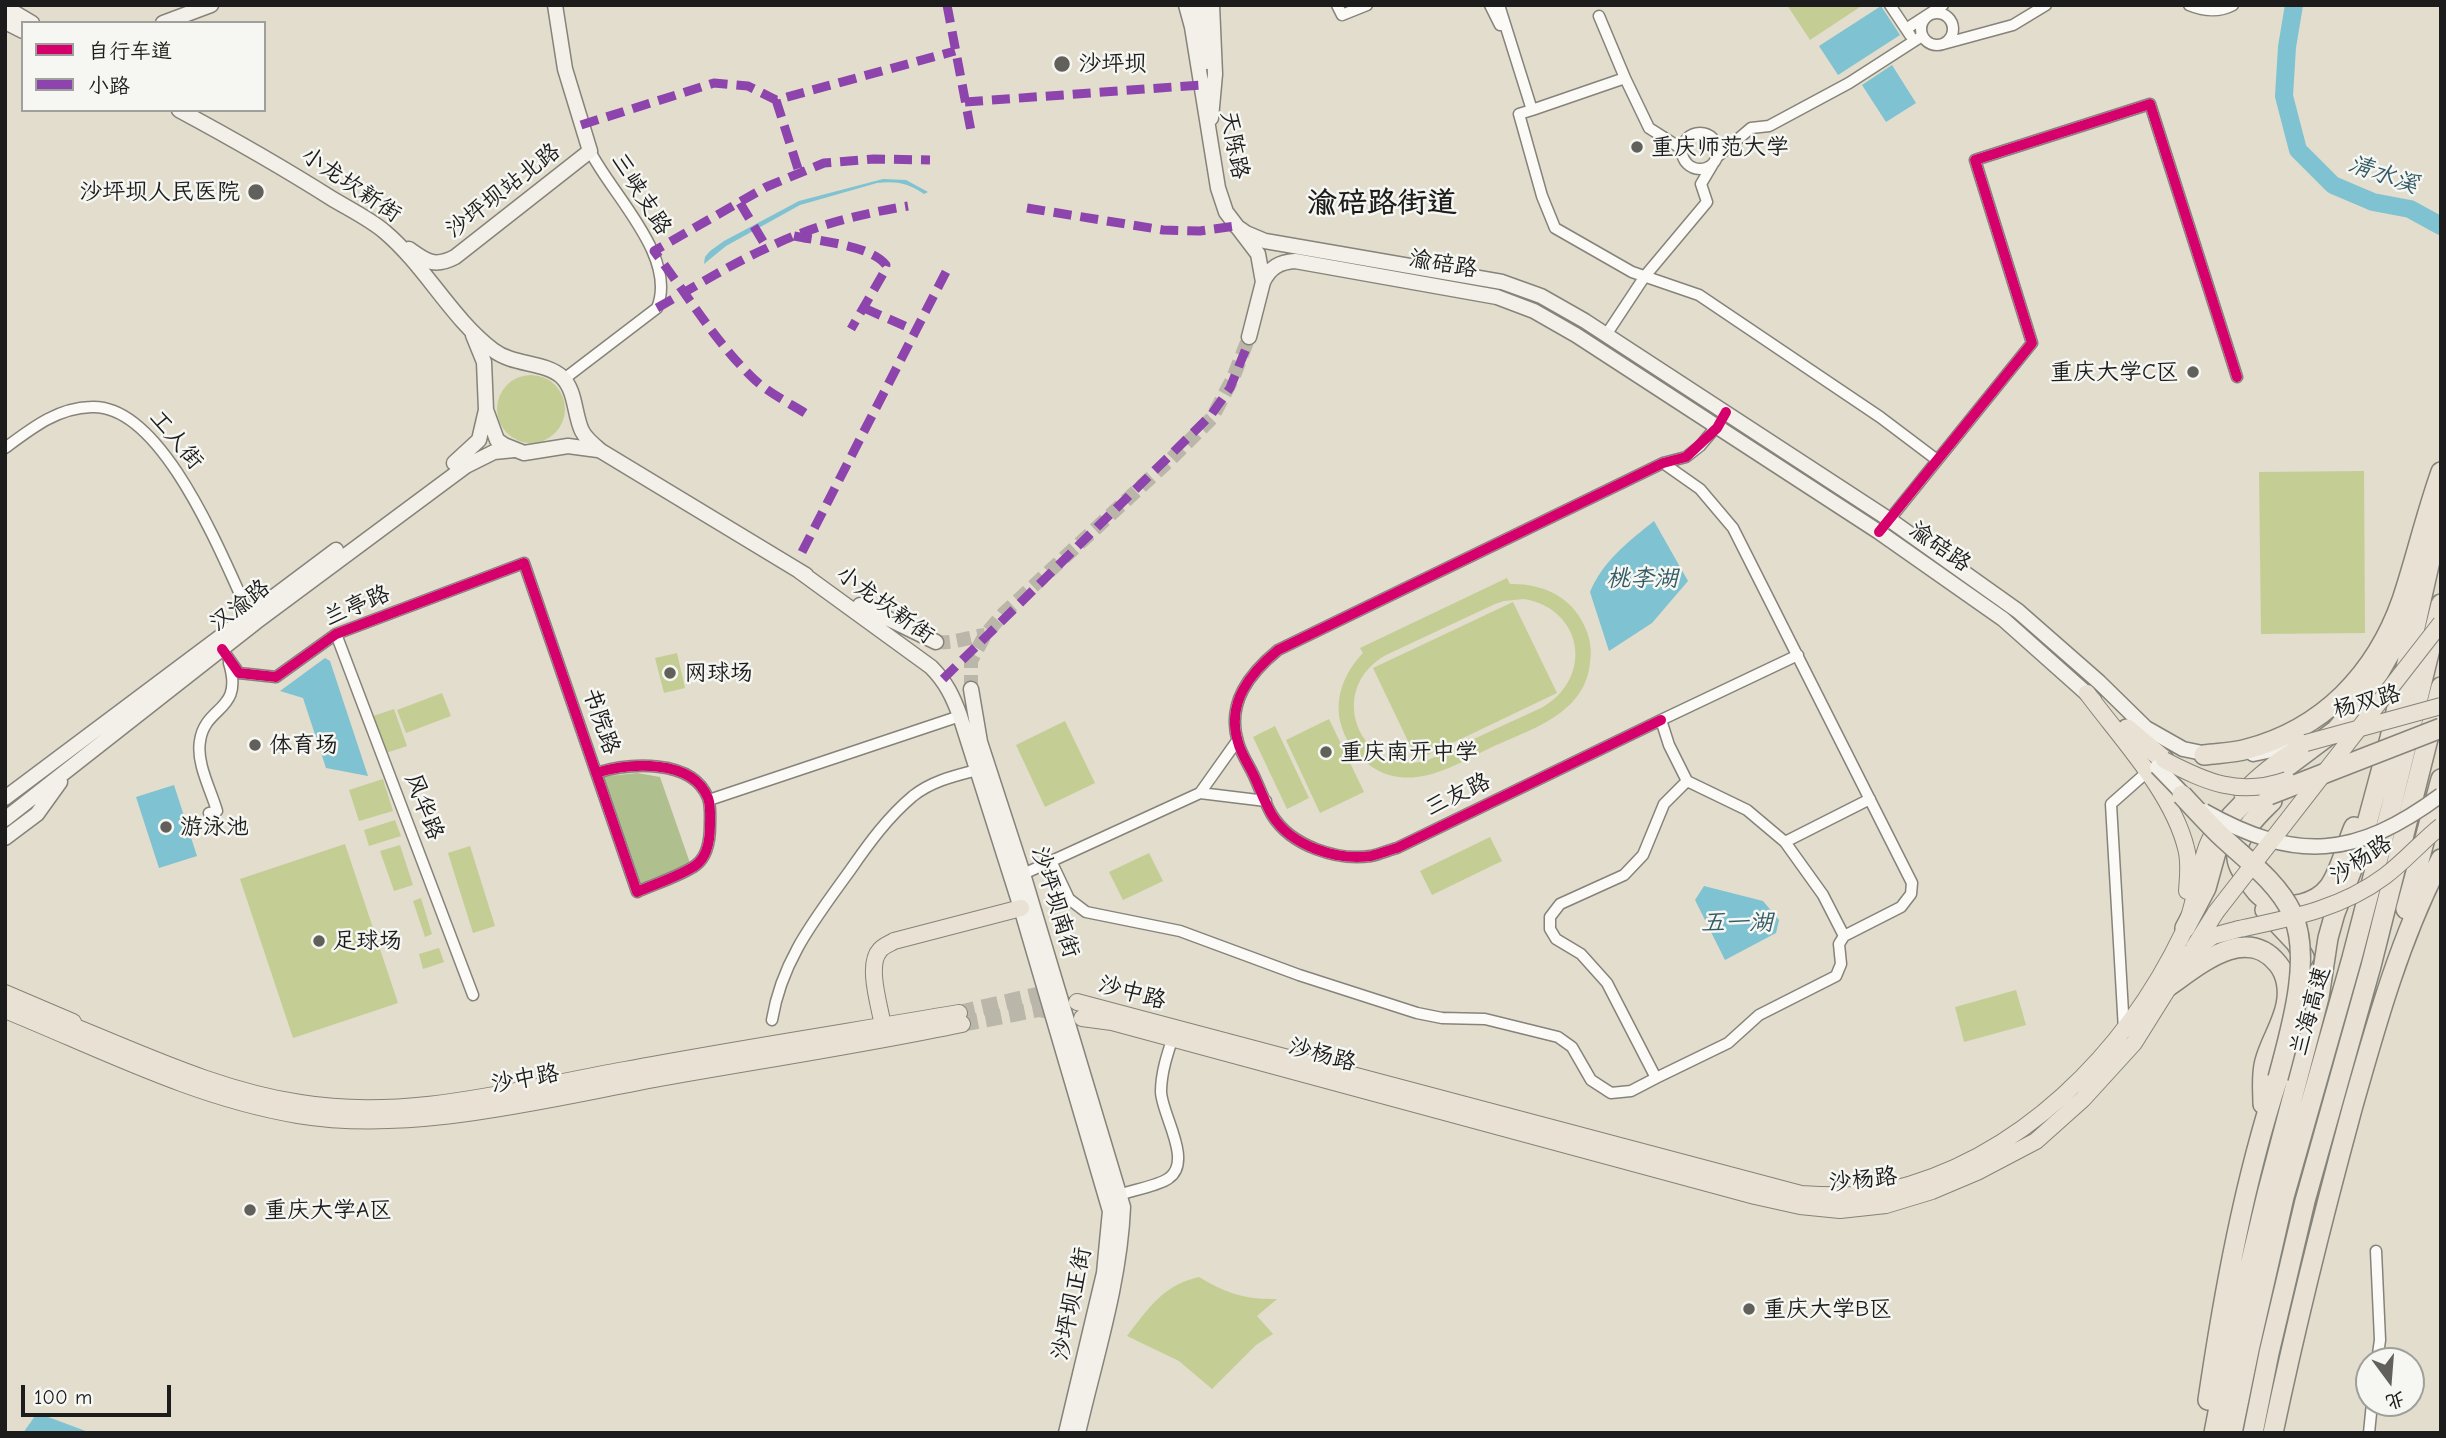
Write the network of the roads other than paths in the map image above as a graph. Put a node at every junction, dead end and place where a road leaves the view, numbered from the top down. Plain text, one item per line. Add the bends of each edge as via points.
1 (211, 5) edge
2 (555, 5) edge
3 (1186, 5) edge
4 (1199, 5) edge
5 (1212, 5) edge
6 (1337, 5) edge
7 (1367, 5) edge
8 (1490, 5) edge
9 (1499, 5) edge
10 (1890, 5) edge
11 (1943, 5) edge
12 (2046, 5) edge
13 (2189, 5) edge
14 (2233, 5) edge
15 (5, 7) edge
16 (1599, 16) dead end
17 (1926, 16) junction
18 (29, 21) edge
19 (169, 21) edge
20 (5, 22) edge
21 (1906, 29) junction
22 (21, 30) edge
23 (1918, 38) junction
24 (1943, 44) junction
25 (1516, 52) junction
26 (1625, 78) junction
27 (1532, 110) junction
28 (183, 112) edge
29 (1682, 149) junction
30 (590, 151) junction
31 (1717, 157) junction
32 (1212, 158) junction
33 (1236, 226) junction
34 (385, 232) junction
35 (1644, 276) junction
36 (1263, 282) junction
37 (471, 331) junction
38 (1606, 335) junction
39 (1249, 337) tunnel mouth
40 (2237, 377) dead end
41 (564, 379) junction
42 (486, 410) junction
43 (1726, 412) junction
44 (1717, 428) junction
45 (5, 448) edge
46 (514, 450) junction
47 (601, 451) junction
48 (1937, 460) junction
49 (1663, 463) junction
50 (2441, 472) edge
51 (2441, 512) edge
52 (1890, 520) junction
53 (1879, 532) junction
54 (524, 563) joint
55 (799, 571) junction
56 (2432, 599) edge
57 (249, 614) junction
58 (2441, 623) edge
59 (336, 634) junction
60 (936, 642) tunnel mouth
61 (225, 653) junction
62 (1798, 655) junction
63 (943, 679) joint
64 (2441, 687) edge
65 (971, 689) tunnel mouth
66 (2087, 693) junction
67 (2441, 706) edge
68 (960, 716) junction
69 (1661, 720) junction
70 (2365, 720) junction
71 (2441, 728) edge
72 (2127, 729) joint
73 (2390, 738) junction
74 (2441, 738) edge
75 (1237, 741) junction
76 (2306, 743) junction
77 (2204, 755) junction
78 (2156, 766) junction
79 (69, 769) junction
80 (977, 770) junction
81 (596, 773) junction
82 (2441, 779) edge
83 (1687, 781) junction
84 (1200, 793) junction
85 (2182, 795) junction
86 (2441, 795) edge
87 (5, 798) edge
88 (2270, 798) junction
89 (1870, 799) junction
90 (709, 800) junction
91 (1266, 801) junction
92 (209, 813) dead end
93 (5, 820) edge
94 (2441, 826) edge
95 (5, 838) edge
96 (1785, 842) junction
97 (2441, 859) edge
98 (1051, 861) junction
99 (1017, 876) junction
100 (1021, 908) junction
101 (2185, 928) junction
102 (1844, 936) junction
103 (2191, 952) junction
104 (2169, 986) junction
105 (5, 993) edge
106 (473, 995) dead end
107 (2319, 997) junction
108 (5, 1000) edge
109 (1077, 1002) tunnel mouth
110 (5, 1010) edge
111 (1082, 1018) tunnel mouth
112 (772, 1020) dead end
113 (5, 1022) edge
114 (2376, 1022) junction
115 (51, 1023) junction
116 (883, 1026) junction
117 (2123, 1030) junction
118 (1174, 1033) junction
119 (104, 1045) junction
120 (1656, 1078) junction
121 (2263, 1124) junction
122 (1102, 1184) joint
123 (1116, 1200) junction
124 (2376, 1251) dead end
125 (2232, 1345) junction
126 (2378, 1347) edge
127 (2214, 1431) edge
128 (1066, 1433) edge
129 (1078, 1433) edge
130 (2253, 1433) edge
131 (2273, 1433) edge

1 - 19 main road
2 - 30 main road, 沙坪坝站北路 via 565,69
3 - 32 main road, 天陈路
4 - 32 main road
5 - 32 main road
6 - 7 street via 1342,15
8 - 25 street
9 - 25 street
10 - 21 street
11 - 17 street
12 - 24 street via 2013,25
13 - 14 street via 2202,10
15 - 18 main road
16 - 26 street
17 - 21 street
17 - 23 street
17 - 24 street via 1941,13 1952,23 1951,38
20 - 22 main road
21 - 23 street
23 - 24 street
23 - 31 street via 1849,83 1769,126 1751,128
25 - 27 street
26 - 27 street
26 - 29 street via 1649,128
27 - 35 street via 1519,114 1555,228
28 - 34 main road, 小龙坎新街 via 276,163
29 - 31 street via 1694,168 1706,168
29 - 31 street via 1693,135 1705,134 1714,140
30 - 34 main road, 沙坪坝站北路 via 443,263 423,259
30 - 41 street, 三峡支路 via 654,251 662,294 657,309
31 - 35 street via 1701,184 1707,202
32 - 33 main road, 天陈路 via 1226,212
33 - 36 main road, 天陈路 via 1258,254
33 - 38 main road, 渝碚路 via 1265,241 1502,282 1541,296
34 - 37 main road, 小龙坎新街
35 - 38 street
35 - 48 street via 1699,295
36 - 39 main road
36 - 44 main road, 渝碚路 via 1281,262 1295,261 1497,298 1534,311 1576,335
37 - 41 main road, 小龙坎新街 via 508,359 546,368
37 - 42 main road, 小龙坎新街 via 484,362
38 - 43 main road, 渝碚路
40 - 48 street via 2150,104 1975,160 2032,343
41 - 47 main road, 小龙坎新街 via 581,429
42 - 46 main road, 小龙坎新街 via 498,440
42 - 57 main road, 汉渝路 via 479,440 464,456
43 - 44 street
43 - 52 main road, 渝碚路
44 - 49 street via 1686,457
44 - 53 main road, 渝碚路
45 - 57 street, 工人街 via 45,420 74,408 110,408 126,415 187,486
46 - 47 main road, 小龙坎新街 via 534,453 568,446
46 - 61 main road, 汉渝路 via 494,452 466,466
47 - 55 main road, 小龙坎新街
48 - 52 street
49 - 62 street via 1700,489 1733,528
49 - 75 street via 1278,650 1244,684 1236,712
50 - 77 highway via 2390,629 2354,686 2331,708 2286,735 2245,750
51 - 56 highway
52 - 53 street
52 - 77 main road, 渝碚路 via 2018,611 2146,728 2183,750
53 - 66 main road, 渝碚路 via 2003,619
54 - 59 street, 兰亭路
54 - 81 street, 书院路
55 - 60 main road, 小龙坎新街 via 883,619
55 - 63 main road, 小龙坎新街
56 - 73 highway
56 - 101 highway via 2336,730 2256,790 2231,817 2206,888
56 - 125 highway, 兰海高速 via 2359,932 2284,1197
57 - 87 main road, 汉渝路
58 - 70 main road, bridge
59 - 61 street, 兰亭路 via 276,677 239,673
59 - 106 street, 风华路
61 - 79 main road, 汉渝路
61 - 92 street via 233,688 200,738 199,754 218,811
62 - 69 street, 三友路
62 - 89 street
63 - 68 main road, 沙坪坝南街
64 - 130 highway, 兰海高速 via 2305,1201
65 - 99 main road, 沙坪坝南街 via 980,742
66 - 72 main road, 渝碚路
66 - 78 main road
67 - 76 main road, 杨双路, bridge
68 - 80 main road, 沙坪坝南街
68 - 90 street
69 - 83 street
69 - 91 street, 三友路 via 1397,848 1371,856 1308,846 1273,817
70 - 78 main road, bridge via 2324,762 2275,784 2251,789 2223,785
70 - 103 main road, bridge via 2216,912
71 - 88 highway, bridge
72 - 78 highway
73 - 88 highway via 2329,887 2314,900 2299,905 2270,902 2256,892 2241,870 2236,856 2242,836
73 - 107 highway via 2360,849 2328,938
74 - 88 highway, bridge
75 - 84 street
75 - 91 street
76 - 77 main road, 渝碚路 via 2247,755
76 - 101 main road, 沙杨路 via 2255,779 2223,813 2206,847
78 - 85 main road, bridge
78 - 101 main road via 2187,850
78 - 117 street via 2111,804
79 - 93 main road, 汉渝路
79 - 95 main road via 37,814
80 - 99 main road, 沙坪坝南街
80 - 112 street via 938,780 914,795 864,849 797,947 777,992
81 - 90 street via 619,766 672,769 686,773
81 - 90 street, 书院路 via 637,892 697,864 710,841
82 - 114 highway
83 - 96 street via 1747,810
83 - 120 street via 1664,804 1643,855 1624,875 1560,904 1550,917 1556,939 1581,954 1607,983
84 - 91 street
84 - 98 street
85 - 86 main road, bridge via 2246,833 2303,848 2367,837
85 - 121 highway, bridge via 2273,886 2292,913 2298,946 2297,998
88 - 107 highway via 2246,815 2232,835 2228,860 2236,883 2295,943 2314,974
89 - 96 street
89 - 102 street via 1912,883 1911,894 1901,907
94 - 103 main road, 沙杨路, bridge via 2392,870 2332,907 2213,936
96 - 102 street via 1823,895
97 - 114 highway via 2423,894
98 - 99 street
98 - 120 street via 1069,899 1086,912 1180,931 1416,1013 1485,1018 1558,1037 1572,1046 1591,1080 1611,1093 1631,1091
99 - 100 main road, 沙坪坝南街
99 - 123 main road, 沙坪坝南街
100 - 116 main road via 881,948 873,972
100 - 122 main road, 沙坪坝南街
101 - 117 main road, 沙杨路 via 2157,981
102 - 120 street via 1836,976 1759,1015 1728,1042
103 - 104 main road, 沙杨路
104 - 118 main road, 沙杨路 via 2134,1043 2036,1141 1932,1191 1886,1205 1840,1210 1755,1196
104 - 121 highway via 2208,959 2239,947 2266,953 2282,970 2286,1005 2263,1072
105 - 119 main road via 56,1013
107 - 125 highway
108 - 115 main road
109 - 118 main road, 沙中路
110 - 115 main road
111 - 118 main road, 沙中路
113 - 119 main road
114 - 131 highway via 2326,1205
115 - 119 main road
116 - 119 main road, 沙中路 via 456,1102 375,1109 302,1104 256,1095
116 - 119 main road, 沙中路 via 961,1018 901,1037 505,1107 377,1121 254,1107 207,1093
117 - 118 main road, 沙杨路 via 2069,1090 2027,1127 1983,1153 1928,1178 1884,1191 1839,1196 1801,1194
118 - 123 street via 1161,1095 1180,1159 1169,1178
121 - 125 highway via 2240,1223
122 - 123 main road, 沙坪坝正街
123 - 128 main road, 沙坪坝正街 via 1110,1211 1104,1273
123 - 129 main road, 沙坪坝正街 via 1122,1237
124 - 126 street
125 - 127 highway

